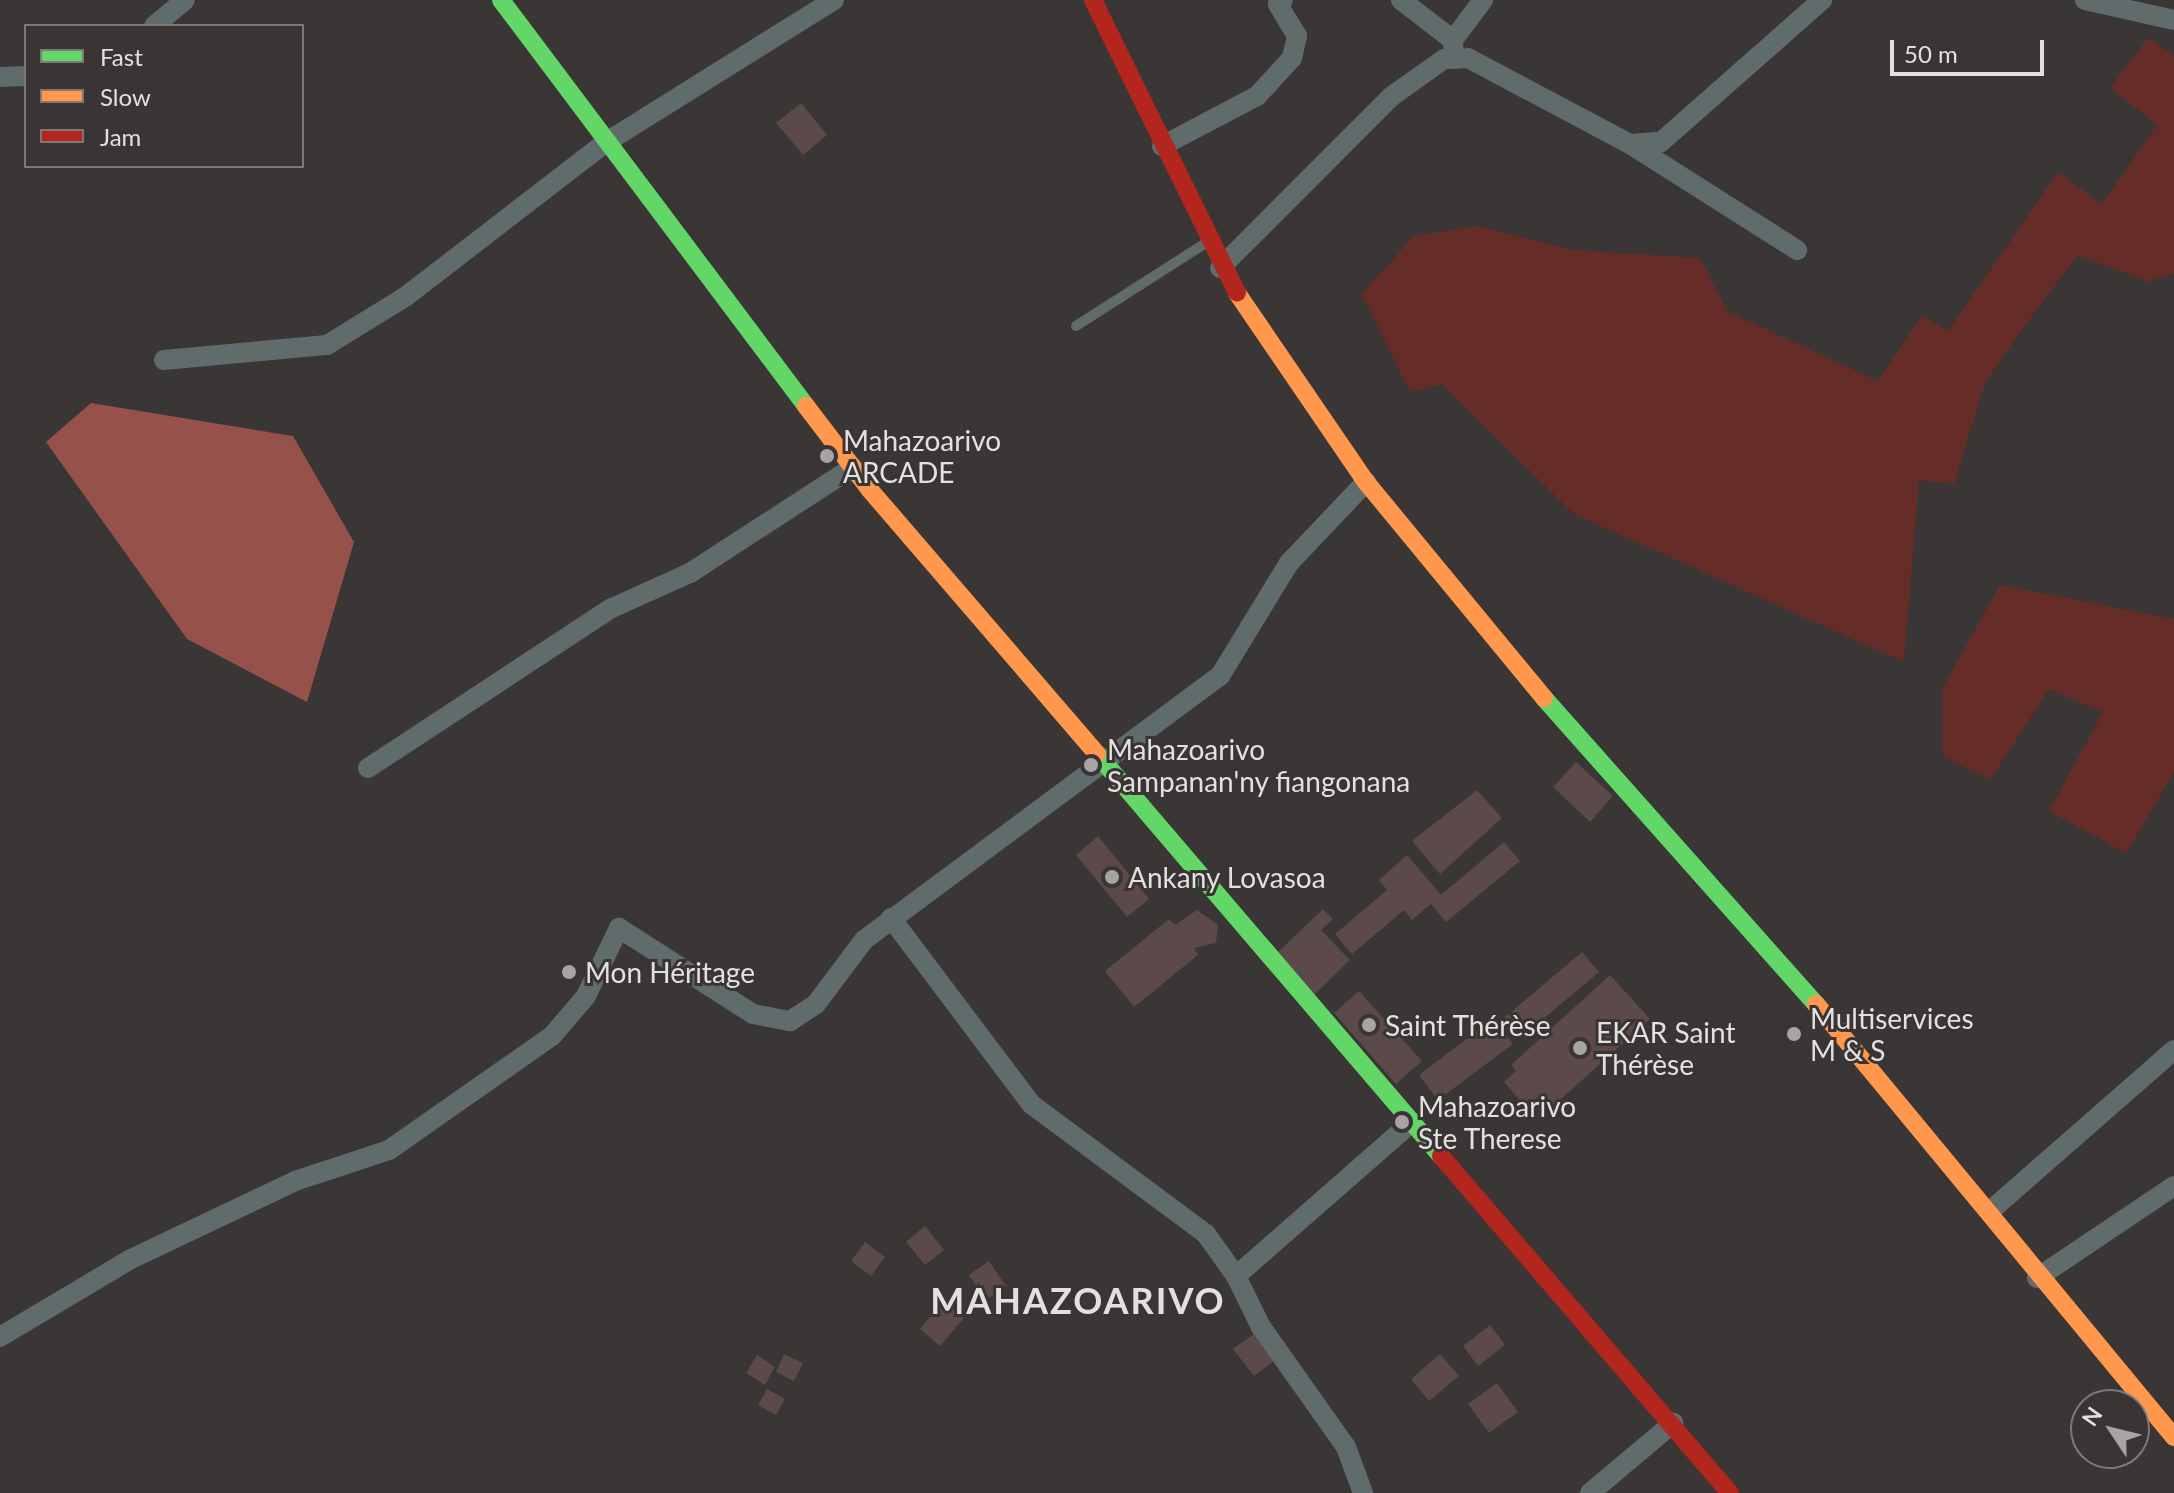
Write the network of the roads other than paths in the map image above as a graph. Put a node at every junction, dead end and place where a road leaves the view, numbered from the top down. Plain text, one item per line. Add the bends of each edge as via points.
1 (185, 0) edge
2 (501, 0) edge
3 (834, 0) edge
4 (1093, 0) edge
5 (1283, 0) edge
6 (1401, 0) edge
7 (1483, 0) edge
8 (1822, 0) edge
9 (2085, 0) edge
10 (2174, 20) edge
11 (156, 24) edge
12 (1454, 49) junction
13 (24, 76) edge
14 (0, 77) edge
15 (605, 143) junction
16 (1630, 144) junction
17 (1162, 146) junction
18 (1208, 242) junction
19 (1797, 250) dead end
20 (1220, 268) junction
21 (1076, 326) dead end
22 (164, 360) dead end
23 (853, 467) junction
24 (1366, 482) junction
25 (1103, 765) junction
26 (368, 768) dead end
27 (891, 918) junction
28 (2174, 1050) edge
29 (1412, 1122) junction
30 (2174, 1186) edge
31 (1990, 1211) junction
32 (1236, 1276) junction
33 (2037, 1278) junction
34 (0, 1337) edge
35 (1673, 1423) junction
36 (2174, 1437) edge
37 (1363, 1493) edge
38 (1590, 1493) edge
39 (1730, 1493) edge

1 - 11 street
2 - 15 main road
3 - 15 street
4 - 17 main road
5 - 17 street via 1278,4 1297,36 1292,58 1257,96
6 - 12 street
7 - 12 street
8 - 16 street via 1661,142
9 - 10 street
12 - 16 street
12 - 20 street via 1392,96
13 - 14 street
15 - 22 street via 405,297 327,345
15 - 23 main road
16 - 19 street
17 - 18 main road
18 - 20 main road
18 - 21 lane
20 - 24 main road
23 - 25 main road
23 - 26 street via 690,573 612,608
24 - 25 street via 1289,563 1220,676
24 - 31 main road via 1486,633 1799,984
25 - 27 street
25 - 29 main road
27 - 32 street via 1031,1104 1206,1234
27 - 34 street via 864,940 816,1004 790,1021 753,1014 619,928 586,996 552,1036 389,1150 295,1181 131,1259
28 - 31 street
29 - 32 street
29 - 35 main road
30 - 33 street via 2128,1223
31 - 33 main road
32 - 37 street via 1261,1327 1346,1447
33 - 36 main road
35 - 38 street
35 - 39 main road

